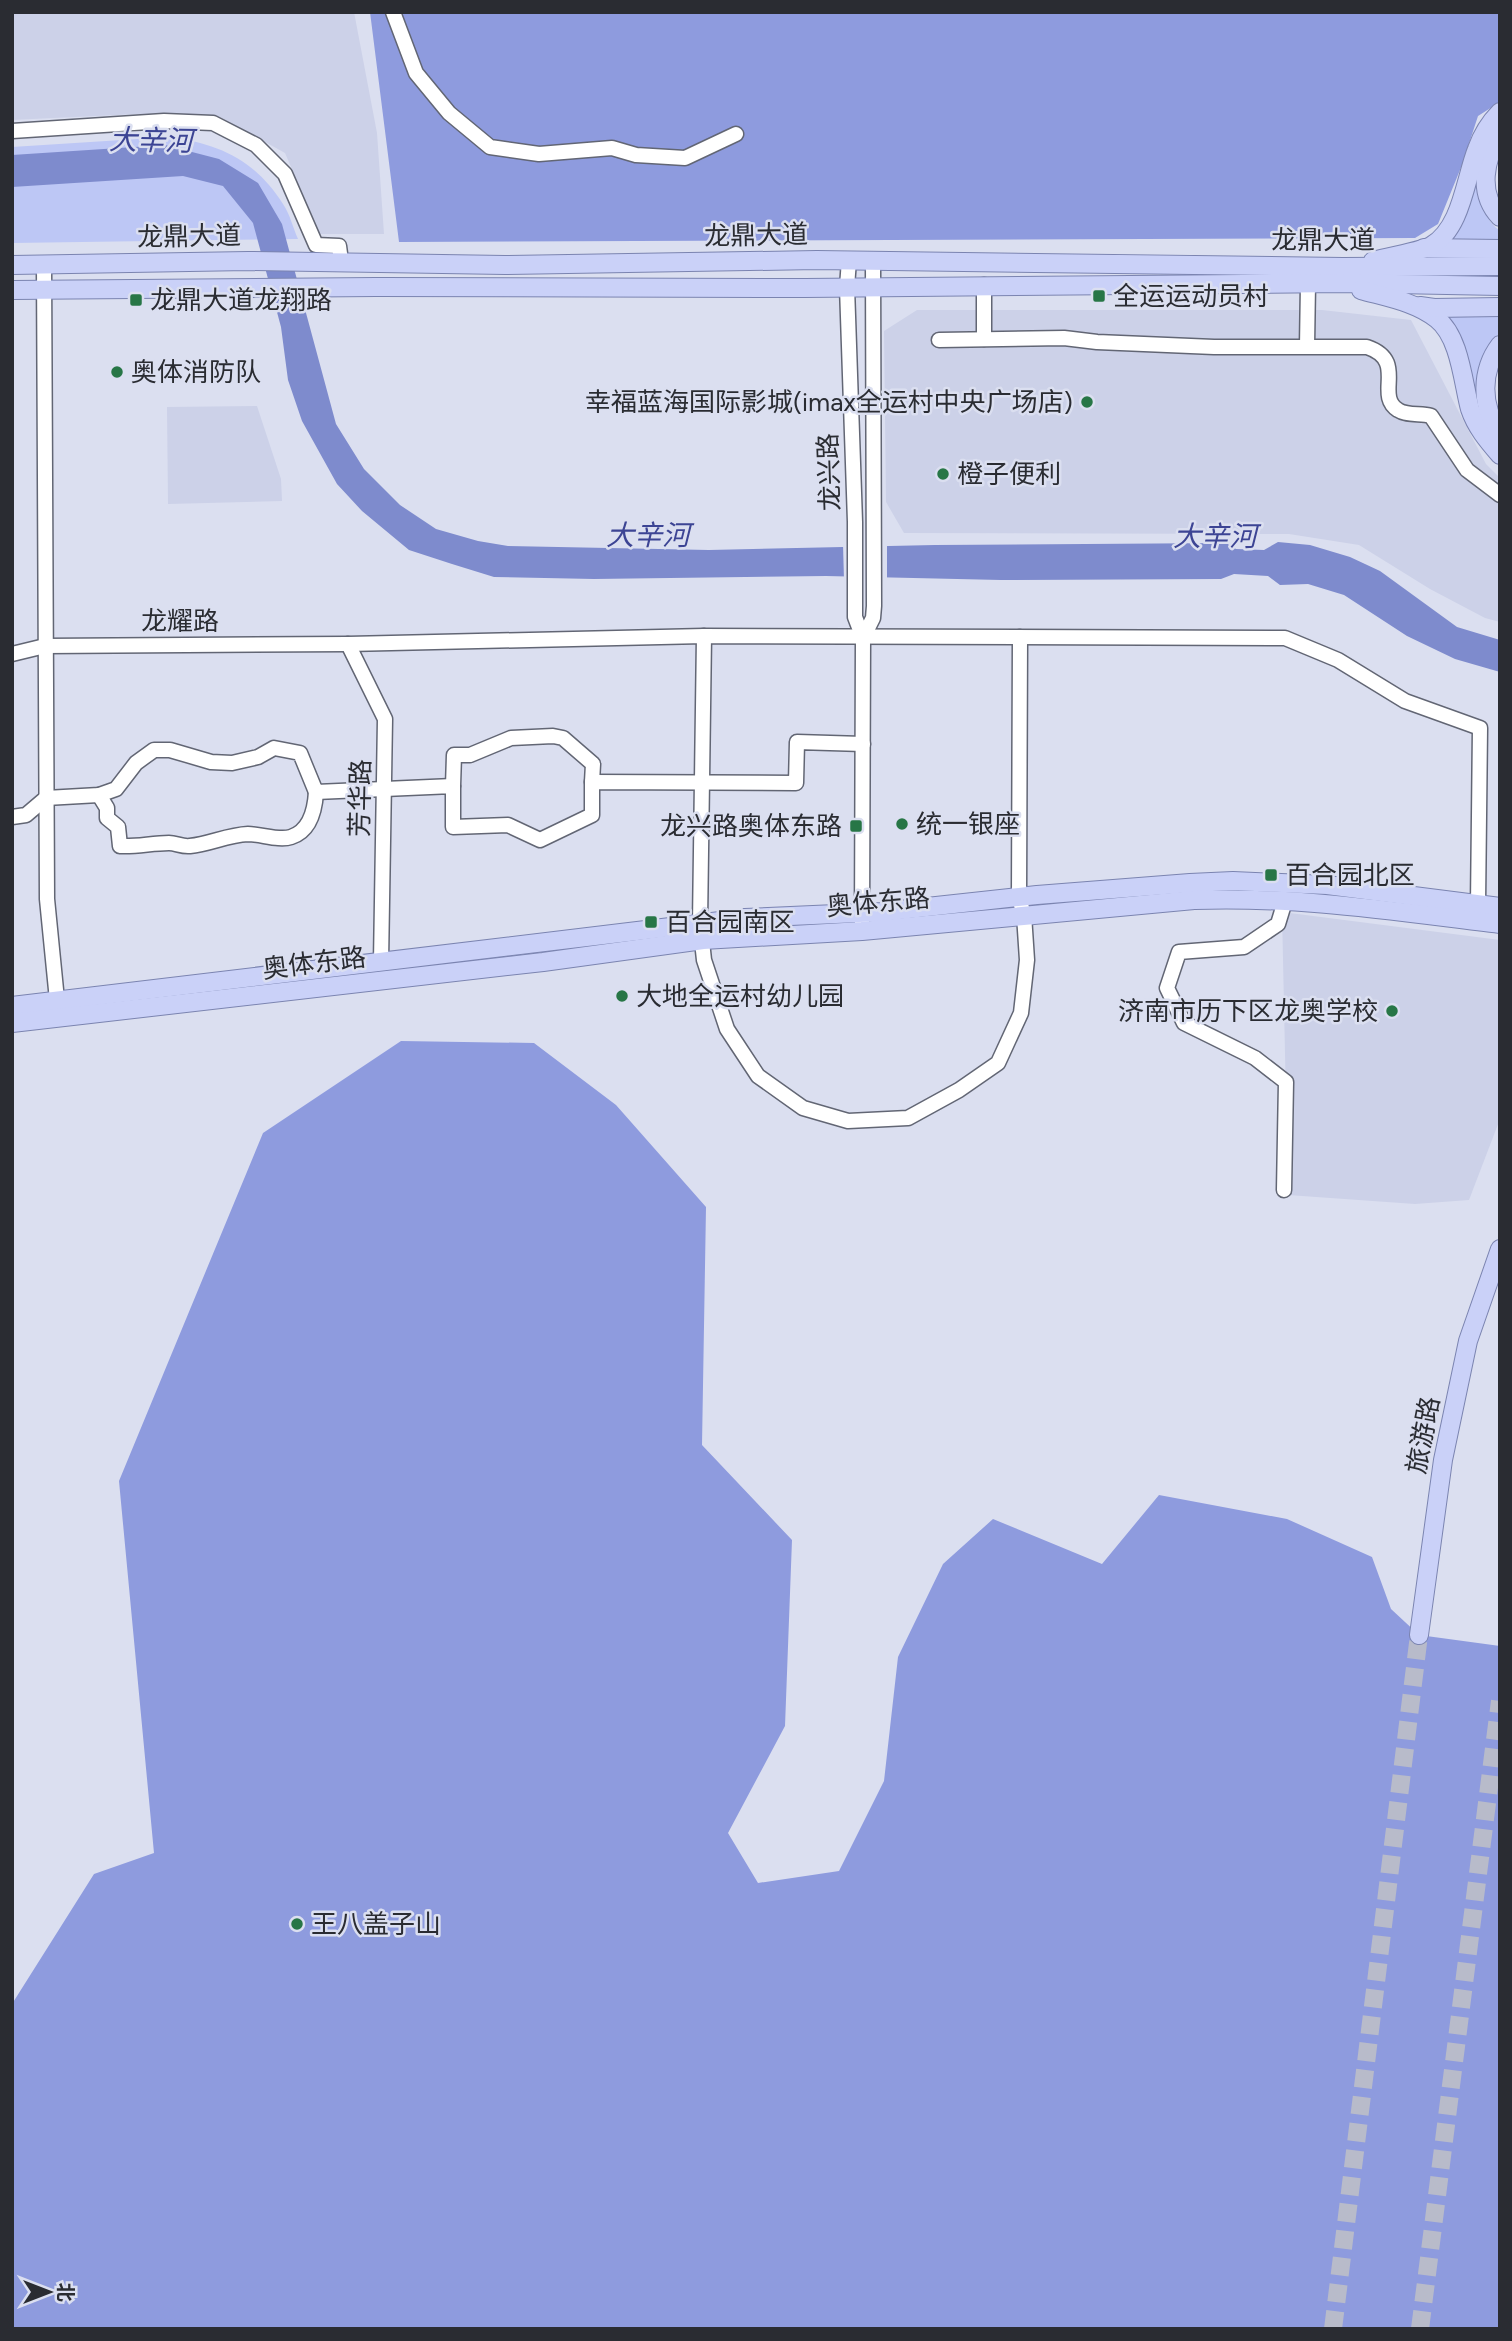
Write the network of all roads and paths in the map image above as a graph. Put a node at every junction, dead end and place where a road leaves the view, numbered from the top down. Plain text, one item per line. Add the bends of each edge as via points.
1 (393, 12) edge
2 (1500, 112) edge
3 (12, 131) edge
4 (1500, 133) edge
5 (737, 134) dead end
6 (1500, 217) edge
7 (1423, 248) junction
8 (1500, 249) edge
9 (849, 260) junction
10 (341, 261) junction
11 (873, 261) junction
12 (12, 265) edge
13 (44, 265) junction
14 (1500, 266) edge
15 (1342, 275) junction
16 (1308, 284) junction
17 (984, 285) junction
18 (873, 286) junction
19 (1500, 286) edge
20 (848, 287) junction
21 (12, 290) edge
22 (45, 291) junction
23 (1409, 304) junction
24 (1500, 307) edge
25 (985, 339) junction
26 (939, 340) dead end
27 (1307, 345) junction
28 (1500, 345) edge
29 (1500, 432) edge
30 (1500, 455) edge
31 (1500, 495) edge
32 (704, 636) junction
33 (1020, 636) junction
34 (863, 638) junction
35 (348, 645) junction
36 (45, 646) junction
37 (12, 654) edge
38 (863, 744) junction
39 (592, 782) junction
40 (453, 786) junction
41 (384, 788) junction
42 (316, 792) junction
43 (99, 795) junction
44 (46, 798) junction
45 (12, 817) edge
46 (1019, 898) junction
47 (1285, 901) junction
48 (1478, 904) junction
49 (1500, 907) edge
50 (863, 912) junction
51 (1024, 915) junction
52 (1500, 924) edge
53 (862, 931) junction
54 (701, 932) junction
55 (381, 962) junction
56 (56, 1000) junction
57 (12, 1006) edge
58 (59, 1018) junction
59 (12, 1023) edge
60 (1284, 1191) dead end
61 (1500, 1249) edge
62 (1419, 1635) tunnel mouth

1 - 5 street via 416,73 449,113 490,147 539,154 612,148 635,155 685,158
2 - 7 main road via 1476,150 1455,217 1444,234
3 - 10 street via 164,121 213,123 256,145 285,174 316,245 339,246
4 - 6 main road via 1485,171 1487,192
7 - 8 main road
7 - 15 main road
9 - 10 main road, 龙鼎大道
9 - 11 main road, 龙鼎大道
9 - 20 street, 龙兴路
10 - 13 main road, 龙鼎大道
11 - 15 main road, 龙鼎大道
11 - 18 street, 龙兴路
12 - 13 main road, 龙鼎大道
13 - 22 street
14 - 15 main road, 龙鼎大道
15 - 16 main road, 龙鼎大道
15 - 19 main road, 龙鼎大道
15 - 23 main road
16 - 17 main road, 龙鼎大道
16 - 27 street
17 - 18 main road, 龙鼎大道
17 - 25 street
18 - 20 main road, 龙鼎大道
18 - 34 street, 龙兴路 via 874,606
20 - 22 main road, 龙鼎大道
20 - 34 street, 龙兴路 via 855,617
21 - 22 main road, 龙鼎大道
22 - 36 street
23 - 24 main road
23 - 30 main road via 1438,320 1454,344 1471,411
25 - 26 street
25 - 27 street via 1064,338 1214,347
27 - 31 street via 1380,351 1388,361 1390,399 1395,408 1431,416 1467,470
28 - 29 main road via 1490,358 1484,388 1492,422
32 - 34 street, 龙耀路
32 - 35 street, 龙耀路
32 - 54 street
33 - 34 street, 龙耀路
33 - 46 street
33 - 48 street, 龙耀路 via 1285,638 1338,660 1405,701 1480,728
34 - 38 street, 龙兴路
35 - 36 street, 龙耀路
35 - 41 street, 芳华路 via 386,719
36 - 37 street, 龙耀路
36 - 44 street
38 - 39 street via 797,742 796,783
38 - 50 street, 龙兴路
39 - 40 street via 593,764 563,738 534,736 511,738 470,755 454,755
39 - 40 street via 592,815 540,840 508,825 453,827
40 - 41 street
41 - 42 street
41 - 55 street, 芳华路
42 - 43 street via 300,754 274,748 232,763 154,750 136,763 116,789
42 - 43 street via 309,820 291,837 245,834 185,847 171,843 120,846 118,827 107,818
43 - 44 street
44 - 45 street via 26,815
44 - 56 street via 47,898
46 - 48 main road via 1233,881 1327,885
46 - 50 main road
46 - 51 street
47 - 51 main road, 奥体东路 via 1194,900
47 - 52 main road, 奥体东路
47 - 60 street via 1278,924 1244,947 1179,952 1167,988 1184,1023 1255,1058 1286,1082
48 - 49 main road
50 - 53 street, 龙兴路
50 - 54 main road via 745,918
51 - 53 main road, 奥体东路
51 - 54 street via 1027,960 1021,1013 998,1063 908,1118 848,1121 803,1108 758,1076 727,1029 704,960
53 - 54 main road, 奥体东路
54 - 55 main road
54 - 58 main road, 奥体东路 via 542,962
55 - 56 main road
56 - 57 main road
56 - 58 street
58 - 59 main road, 奥体东路
61 - 62 main road, 旅游路 via 1468,1341 1443,1460

